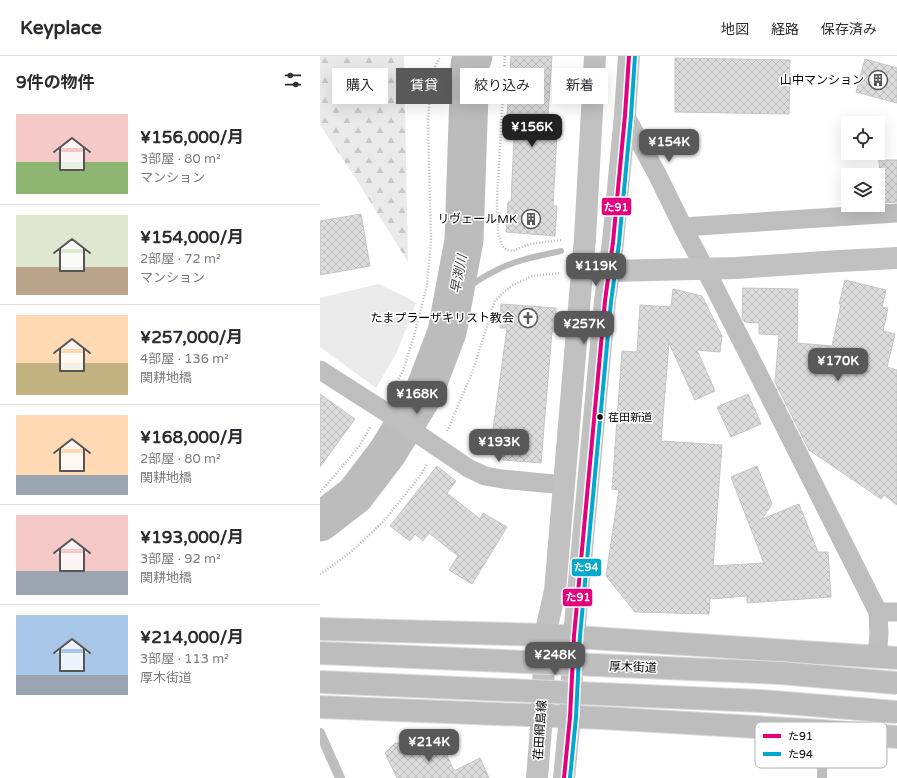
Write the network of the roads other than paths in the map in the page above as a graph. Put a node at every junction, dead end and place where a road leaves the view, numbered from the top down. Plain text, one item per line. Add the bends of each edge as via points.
1 (595, 56) edge
2 (629, 56) edge
3 (625, 115) junction
4 (897, 213) edge
5 (683, 227) junction
6 (897, 258) edge
7 (705, 269) junction
8 (610, 271) junction
9 (582, 272) junction
10 (320, 370) edge
11 (564, 485) junction
12 (878, 612) junction
13 (897, 612) edge
14 (320, 629) edge
15 (545, 635) junction
16 (574, 636) junction
17 (320, 653) edge
18 (887, 657) edge
19 (320, 682) edge
20 (897, 684) edge
21 (320, 707) edge
22 (897, 712) edge
23 (542, 715) junction
24 (570, 717) junction
25 (755, 727) edge
26 (320, 734) edge
27 (887, 736) edge
28 (897, 737) edge
29 (822, 768) edge
30 (340, 778) edge
31 (537, 778) edge
32 (564, 778) edge
33 (822, 778) edge

1 - 9 street, 荏田綱島線
2 - 3 street
3 - 5 street
3 - 8 street
4 - 5 street
5 - 7 street
6 - 7 street
7 - 8 street
7 - 12 street
8 - 9 street
8 - 16 street via 605,301
9 - 11 street, 荏田綱島線
10 - 11 street via 468,468 485,476
11 - 15 street, 荏田綱島線 via 555,591
12 - 13 street
12 - 18 street via 879,634
14 - 15 highway
15 - 16 highway
15 - 23 street, 荏田綱島線
16 - 18 highway
16 - 24 street
17 - 20 highway, 厚木街道, bridge via 780,673
19 - 22 highway, bridge via 761,701
21 - 23 highway
23 - 24 highway
23 - 31 street, 荏田綱島線
24 - 25 highway
24 - 32 street
26 - 30 lane
27 - 28 highway
29 - 33 lane

